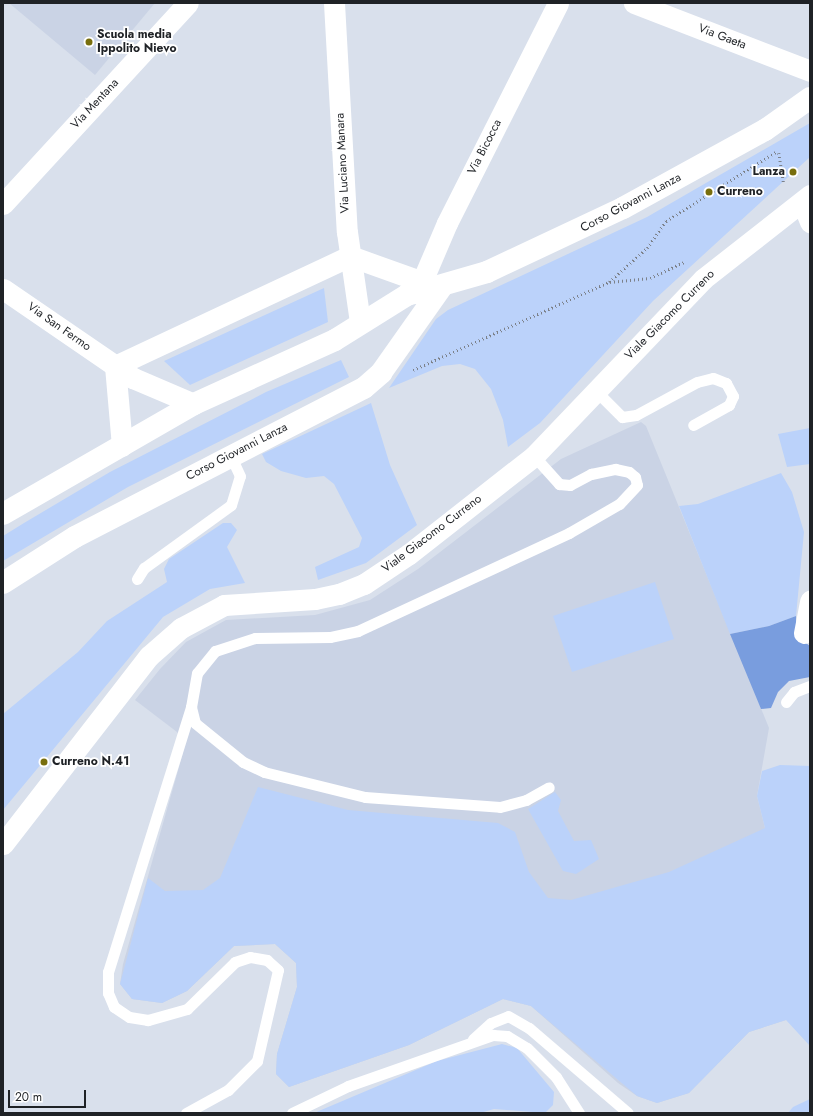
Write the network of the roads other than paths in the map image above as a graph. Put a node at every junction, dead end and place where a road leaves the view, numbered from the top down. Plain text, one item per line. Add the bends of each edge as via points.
1 (188, 3) edge
2 (334, 3) edge
3 (558, 3) edge
4 (634, 3) edge
5 (810, 71) edge
6 (810, 98) edge
7 (806, 198) edge
8 (3, 204) edge
9 (810, 222) edge
10 (350, 256) junction
11 (427, 288) junction
12 (3, 289) edge
13 (360, 322) junction
14 (115, 366) junction
15 (596, 391) junction
16 (194, 404) junction
17 (693, 425) dead end
18 (122, 446) junction
19 (230, 455) junction
20 (534, 456) junction
21 (3, 514) edge
22 (137, 579) dead end
23 (3, 583) edge
24 (810, 601) edge
25 (804, 633) dead end
26 (810, 686) edge
27 (786, 702) dead end
28 (191, 706) junction
29 (549, 788) dead end
30 (3, 844) edge
31 (471, 1041) junction
32 (186, 1113) edge
33 (292, 1113) edge
34 (579, 1113) edge
35 (628, 1113) edge

1 - 8 street, Via Mentana
2 - 10 street, Via Luciano Manara
3 - 11 street, Via Bicocca via 447,223
4 - 5 street, Via Gaeta
6 - 11 street, Corso Giovanni Lanza via 765,130 594,224
7 - 9 street
7 - 15 street, Viale Giacomo Curreno via 703,278
10 - 11 street
10 - 13 street, Via Luciano Manara
10 - 14 street
11 - 13 street, Corso Giovanni Lanza
11 - 19 street, Corso Giovanni Lanza via 381,373 364,388
12 - 14 street, Via San Fermo
13 - 16 street, Corso Giovanni Lanza via 335,340
14 - 16 street, Via San Fermo via 159,392
14 - 18 street
15 - 17 lane via 622,417 636,415 697,382 713,378 726,383 733,396 730,405
15 - 20 street, Viale Giacomo Curreno
16 - 18 street, Corso Giovanni Lanza
18 - 21 street, Corso Giovanni Lanza
19 - 22 lane via 240,476 231,505 144,568
19 - 23 street, Corso Giovanni Lanza via 75,537
20 - 28 lane via 559,484 570,484 590,474 615,469 629,472 635,477 636,484 619,504 569,533 358,631 330,637 255,638 215,651 197,673
20 - 30 street, Viale Giacomo Curreno via 409,554 364,584 315,599 224,605 181,628 149,656
24 - 25 street
26 - 27 lane via 794,692
28 - 29 lane via 195,723 243,762 264,772 365,797 500,807 526,800
28 - 32 lane via 108,972 108,993 114,1007 130,1017 148,1020 187,1010 235,962 250,957 267,960 278,970 257,1060 228,1090
31 - 33 lane via 348,1086
31 - 34 lane via 493,1035 507,1036 527,1048 556,1077
31 - 35 lane via 490,1023 508,1016 529,1028

